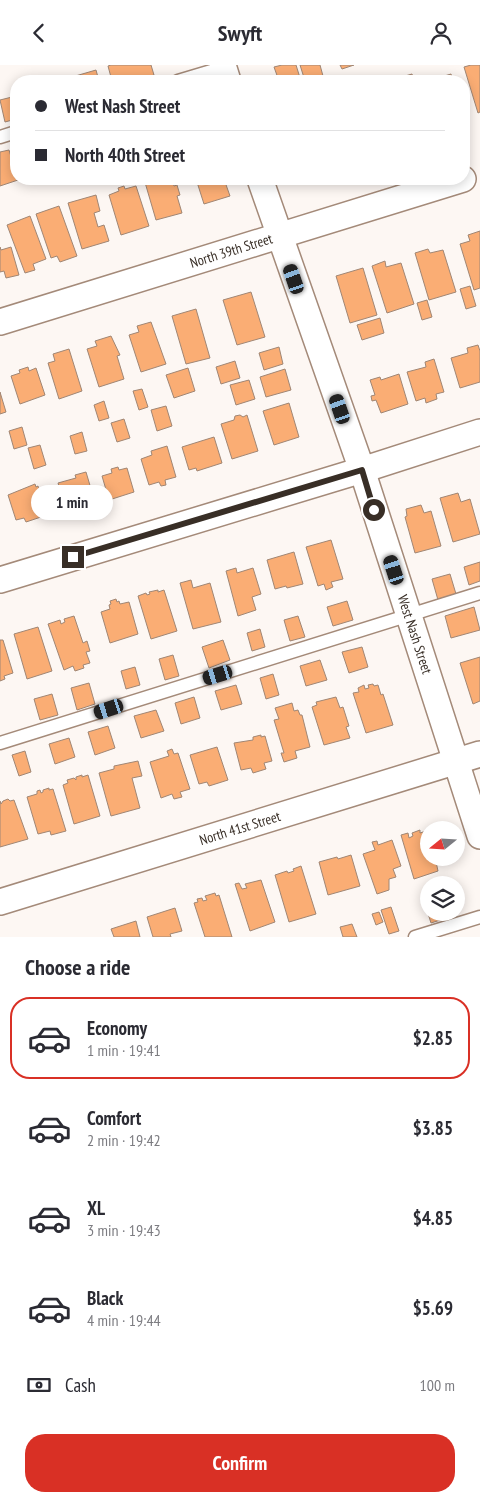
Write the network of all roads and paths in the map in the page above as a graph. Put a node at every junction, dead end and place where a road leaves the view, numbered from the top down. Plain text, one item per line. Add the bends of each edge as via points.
1 (226, 70) edge
2 (204, 75) edge
3 (262, 185) edge
4 (444, 185) edge
5 (279, 237) junction
6 (0, 322) edge
7 (480, 432) edge
8 (362, 470) junction
9 (0, 580) edge
10 (480, 593) edge
11 (408, 615) junction
12 (0, 743) edge
13 (480, 754) edge
14 (456, 761) junction
15 (480, 836) edge
16 (0, 902) edge
17 (480, 917) edge
18 (415, 937) edge

1 - 2 lane
3 - 5 street, West Nash Street
4 - 5 street, North 39th Street
5 - 6 street, North 39th Street
5 - 8 street, West Nash Street
7 - 8 street
8 - 9 street
8 - 11 street, West Nash Street
10 - 11 lane
11 - 12 lane
11 - 14 street, West Nash Street
13 - 14 street, North 41st Street
14 - 15 street, West Nash Street
14 - 16 street, North 41st Street
17 - 18 lane

